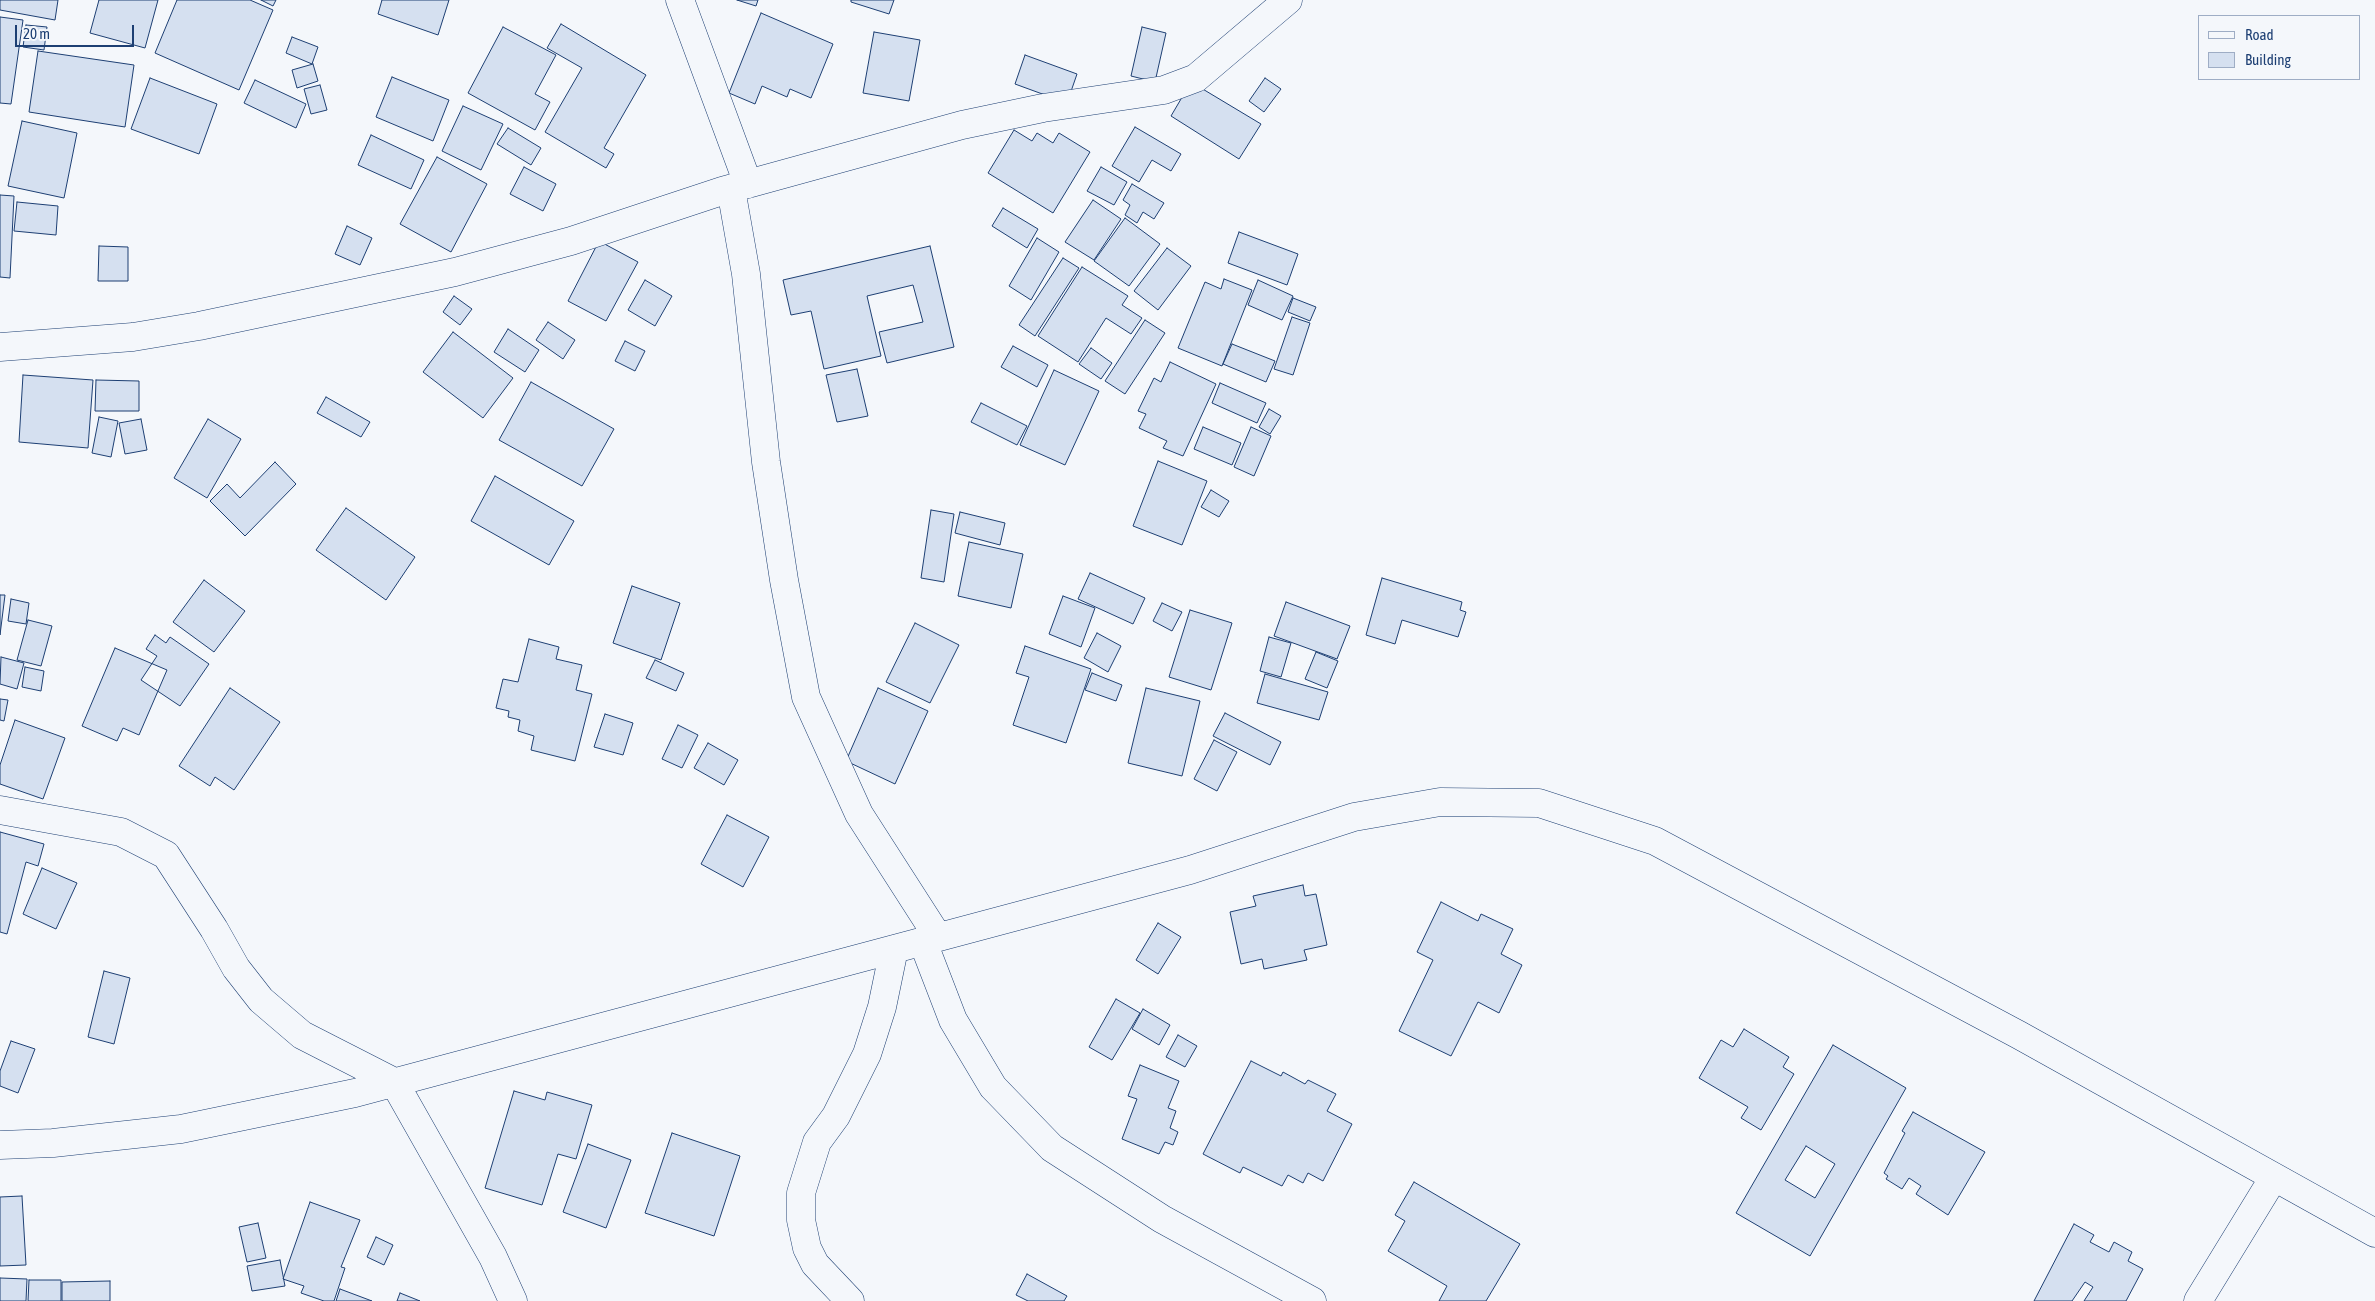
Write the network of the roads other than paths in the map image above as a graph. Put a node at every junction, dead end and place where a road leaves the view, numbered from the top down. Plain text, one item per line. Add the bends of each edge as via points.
1 (680, 0) edge
2 (1288, 0) edge
3 (739, 186) junction
4 (0, 347) edge
5 (0, 810) edge
6 (931, 939) junction
7 (894, 949) junction
8 (394, 1082) junction
9 (0, 1145) edge
10 (2274, 1177) junction
11 (2375, 1233) edge
12 (513, 1301) edge
13 (850, 1301) edge
14 (1312, 1301) edge
15 (2198, 1301) edge

1 - 3 street
2 - 3 street via 1196,78 1164,90 1043,108 962,125
3 - 4 street via 571,241 455,272 190,328 133,337
3 - 6 street via 770,491 806,697 859,814
5 - 8 street via 121,832 166,855 236,968 261,1000 302,1035
6 - 7 street
6 - 10 street via 1190,870 1354,817 1440,802 1539,803 1655,841 2011,1030
6 - 14 street via 953,1020 993,1087 1052,1148 1162,1219
7 - 8 street
7 - 13 street via 882,1007 867,1054 836,1116 817,1142 801,1193 801,1220 807,1248 815,1264
8 - 9 street via 181,1129 52,1144
8 - 12 street via 493,1257
10 - 11 street
10 - 15 street

